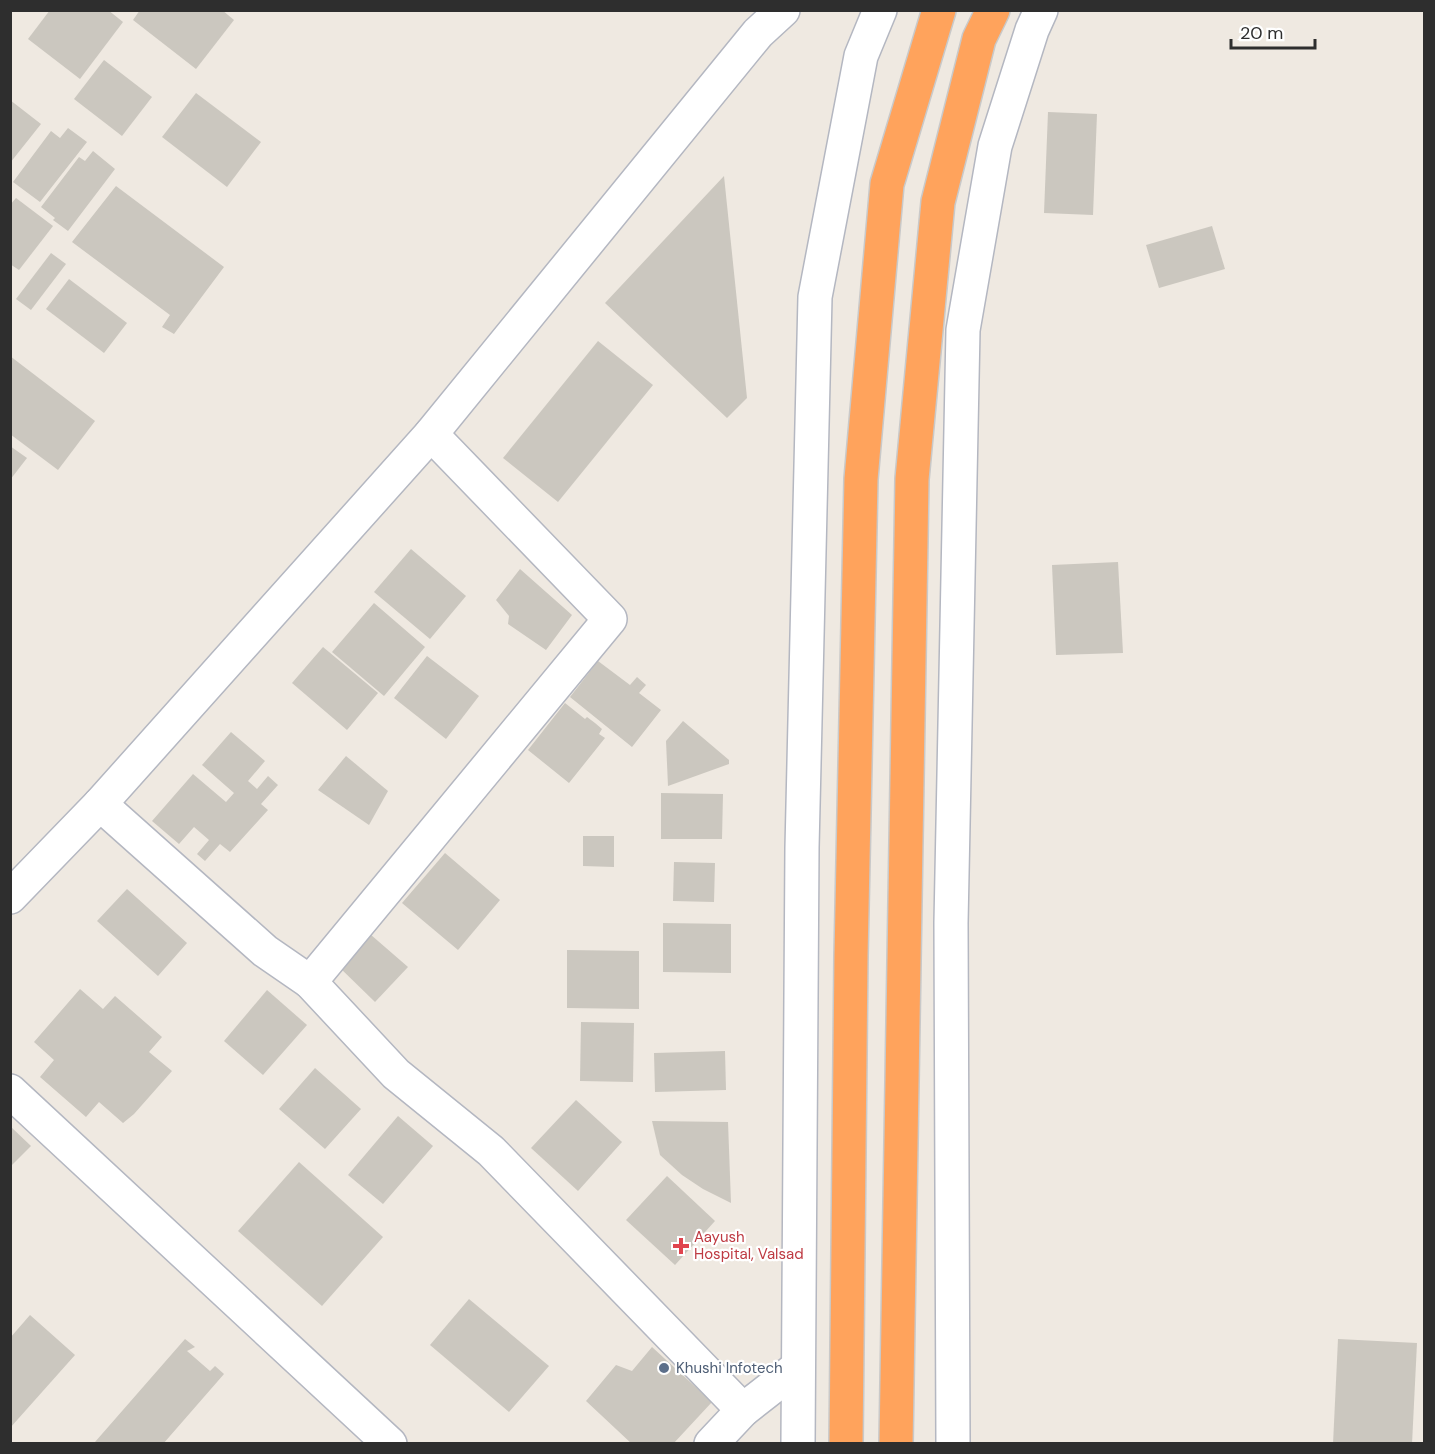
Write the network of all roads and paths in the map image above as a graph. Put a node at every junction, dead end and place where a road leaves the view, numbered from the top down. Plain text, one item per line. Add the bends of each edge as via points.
1 (783, 10) edge
2 (880, 10) edge
3 (939, 10) edge
4 (993, 10) edge
5 (1041, 10) edge
6 (431, 434) junction
7 (100, 804) junction
8 (10, 897) edge
9 (310, 982) junction
10 (10, 1091) edge
11 (798, 1367) junction
12 (743, 1410) junction
13 (390, 1443) edge
14 (711, 1443) edge
15 (798, 1443) edge
16 (846, 1443) edge
17 (896, 1443) edge
18 (953, 1443) edge

1 - 6 street via 758,33
2 - 11 street via 861,56 815,297 802,848
3 - 16 highway via 887,184 861,479
4 - 17 highway via 979,39 938,202 912,479
5 - 18 street via 995,146 963,330 951,923
6 - 7 street
6 - 9 street via 610,619
7 - 8 street
7 - 9 street via 265,951
9 - 12 street via 396,1074 491,1151
10 - 13 street
11 - 12 street
11 - 15 street
12 - 14 street

